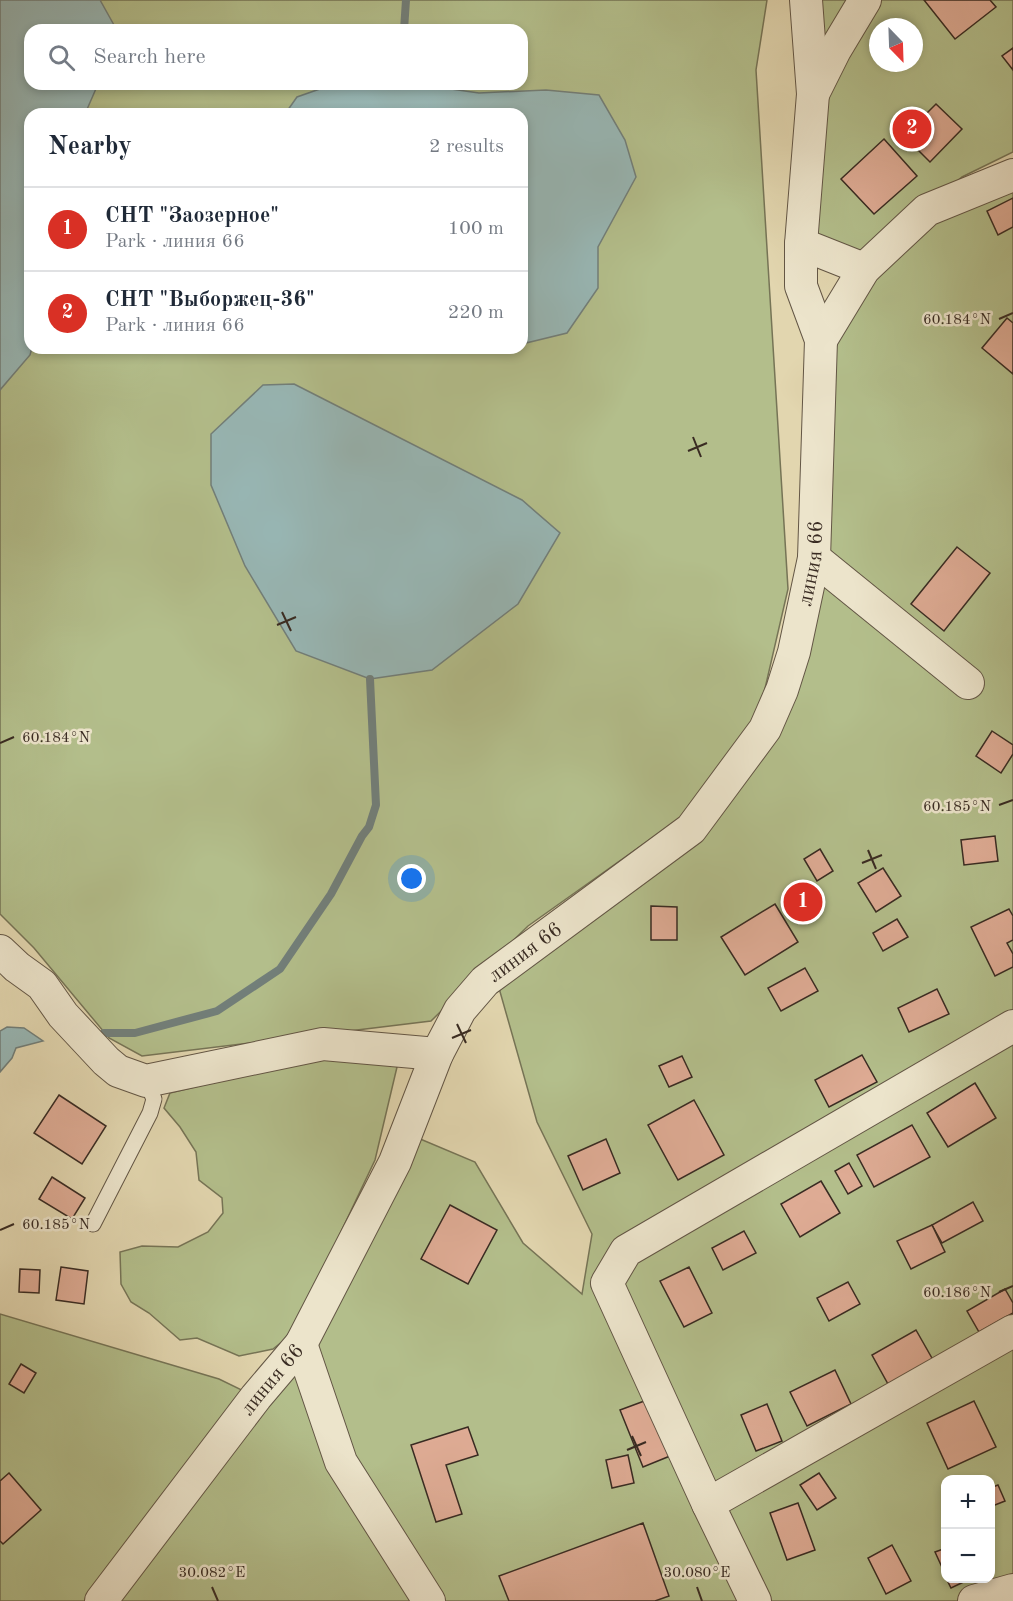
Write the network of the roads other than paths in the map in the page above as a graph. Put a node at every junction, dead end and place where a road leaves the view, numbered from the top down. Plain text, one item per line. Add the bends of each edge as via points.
1 (806, 0) edge
2 (865, 0) edge
3 (813, 94) junction
4 (1013, 175) edge
5 (801, 244) junction
6 (864, 269) junction
7 (822, 340) junction
8 (814, 558) junction
9 (968, 683) dead end
10 (0, 951) edge
11 (1013, 1026) edge
12 (437, 1054) junction
13 (146, 1081) junction
14 (93, 1224) dead end
15 (1013, 1331) edge
16 (301, 1344) junction
17 (708, 1504) junction
18 (1013, 1590) edge
19 (101, 1601) edge
20 (429, 1601) edge
21 (755, 1601) edge
22 (974, 1601) edge

1 - 3 street
2 - 3 street
3 - 5 street
4 - 6 street via 927,210
5 - 6 street
5 - 7 street, линия 66 via 801,286
6 - 7 street
7 - 8 street, линия 66
8 - 9 street
8 - 12 street, линия 66 via 794,652 765,729 691,829 485,981 460,1010
10 - 13 street via 42,985 63,1015 106,1061 118,1071
11 - 17 street via 626,1251 607,1283
12 - 13 street via 323,1044
12 - 16 street, линия 66 via 395,1162
13 - 14 lane via 154,1099 150,1113
15 - 17 street
16 - 19 street, линия 66
16 - 20 street via 341,1462
17 - 21 street
18 - 22 street

